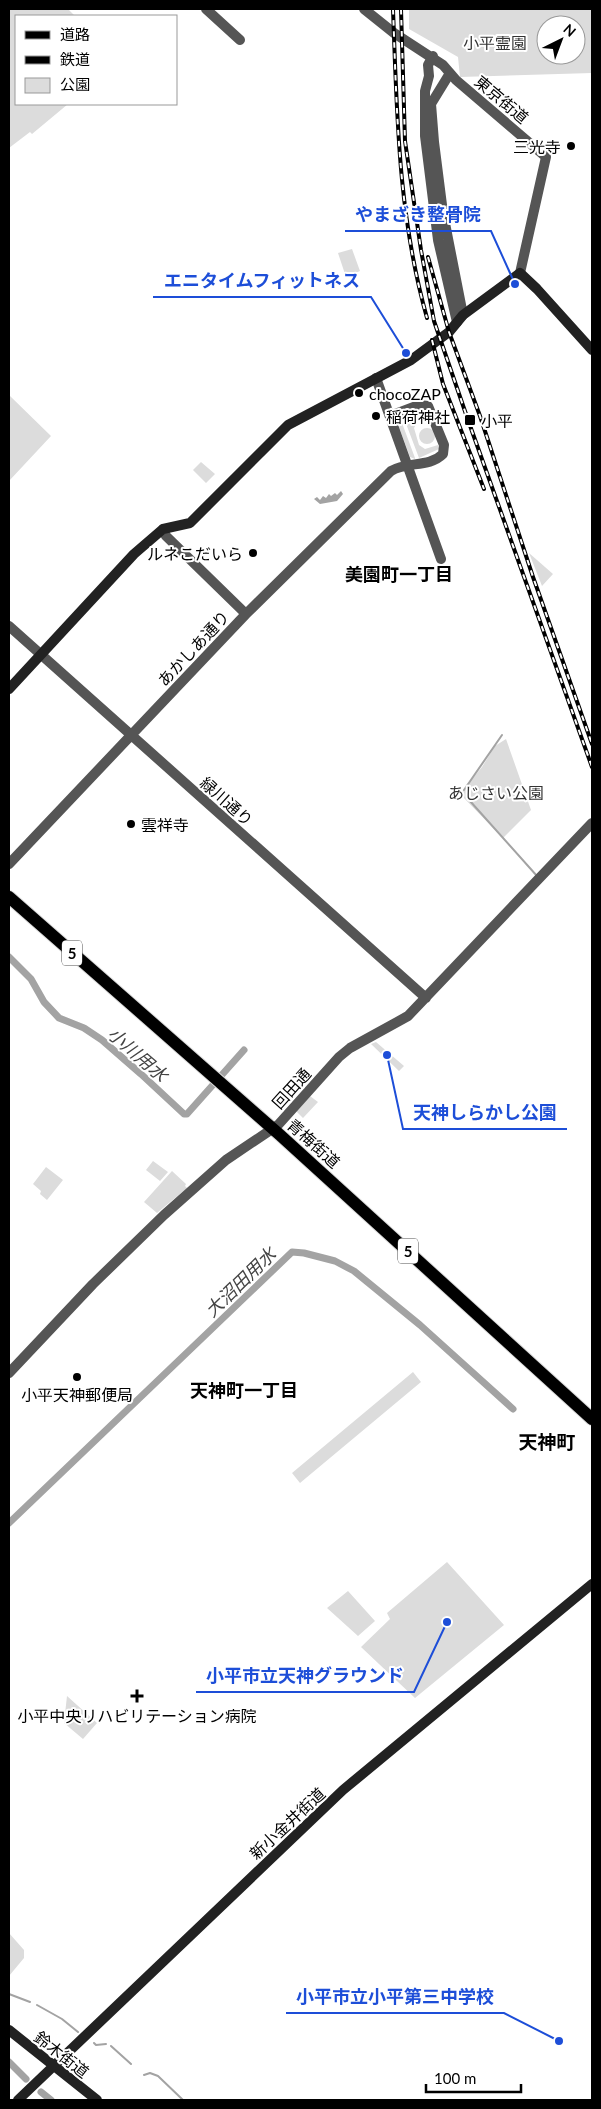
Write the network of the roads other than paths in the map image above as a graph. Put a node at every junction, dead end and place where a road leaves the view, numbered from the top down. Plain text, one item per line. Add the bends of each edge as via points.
1 (206, 9) edge
2 (364, 9) edge
3 (240, 40) dead end
4 (433, 56) junction
5 (450, 73) junction
6 (520, 273) junction
7 (460, 319) junction
8 (592, 350) edge
9 (376, 378) junction
10 (390, 416) junction
11 (408, 464) junction
12 (162, 529) junction
13 (441, 559) dead end
14 (246, 614) junction
15 (9, 626) edge
16 (41, 655) junction
17 (9, 689) edge
18 (131, 736) junction
19 (592, 823) edge
20 (9, 864) edge
21 (9, 897) edge
22 (426, 998) junction
23 (273, 1129) junction
24 (9, 1373) edge
25 (592, 1419) edge
26 (592, 1584) edge
27 (9, 2030) edge
28 (54, 2066) junction
29 (18, 2100) edge
30 (97, 2100) edge

1 - 3 street
2 - 4 street, 東京街道 via 405,41
4 - 5 street, 東京街道
4 - 7 street via 428,65 430,76 425,91 426,145 438,240
5 - 6 street, 東京街道 via 546,157
5 - 7 street via 431,104
6 - 7 main road
6 - 8 main road
7 - 9 main road via 449,332 411,360
9 - 10 street
9 - 12 main road via 288,425 190,523
10 - 11 street
10 - 11 street, あかしあ通り via 419,405 428,406 443,441 445,450 440,457 420,464
11 - 13 street
11 - 14 street, あかしあ通り via 391,471
12 - 14 street
12 - 16 main road via 105,584
14 - 18 street, あかしあ通り
15 - 16 street, 緑川通り
16 - 17 main road
16 - 18 street, 緑川通り
18 - 20 street, あかしあ通り
18 - 22 street, 緑川通り
19 - 22 street, 回田通
21 - 23 main road, 青梅街道 / 5
22 - 23 street, 回田通 via 397,1024 339,1057
23 - 24 street, 回田通 via 226,1160 164,1215
23 - 25 main road, 青梅街道 / 5
26 - 28 main road, 新小金井街道 via 343,1790
27 - 28 main road, 鈴木街道
28 - 29 main road, 新小金井街道
28 - 30 main road, 鈴木街道

